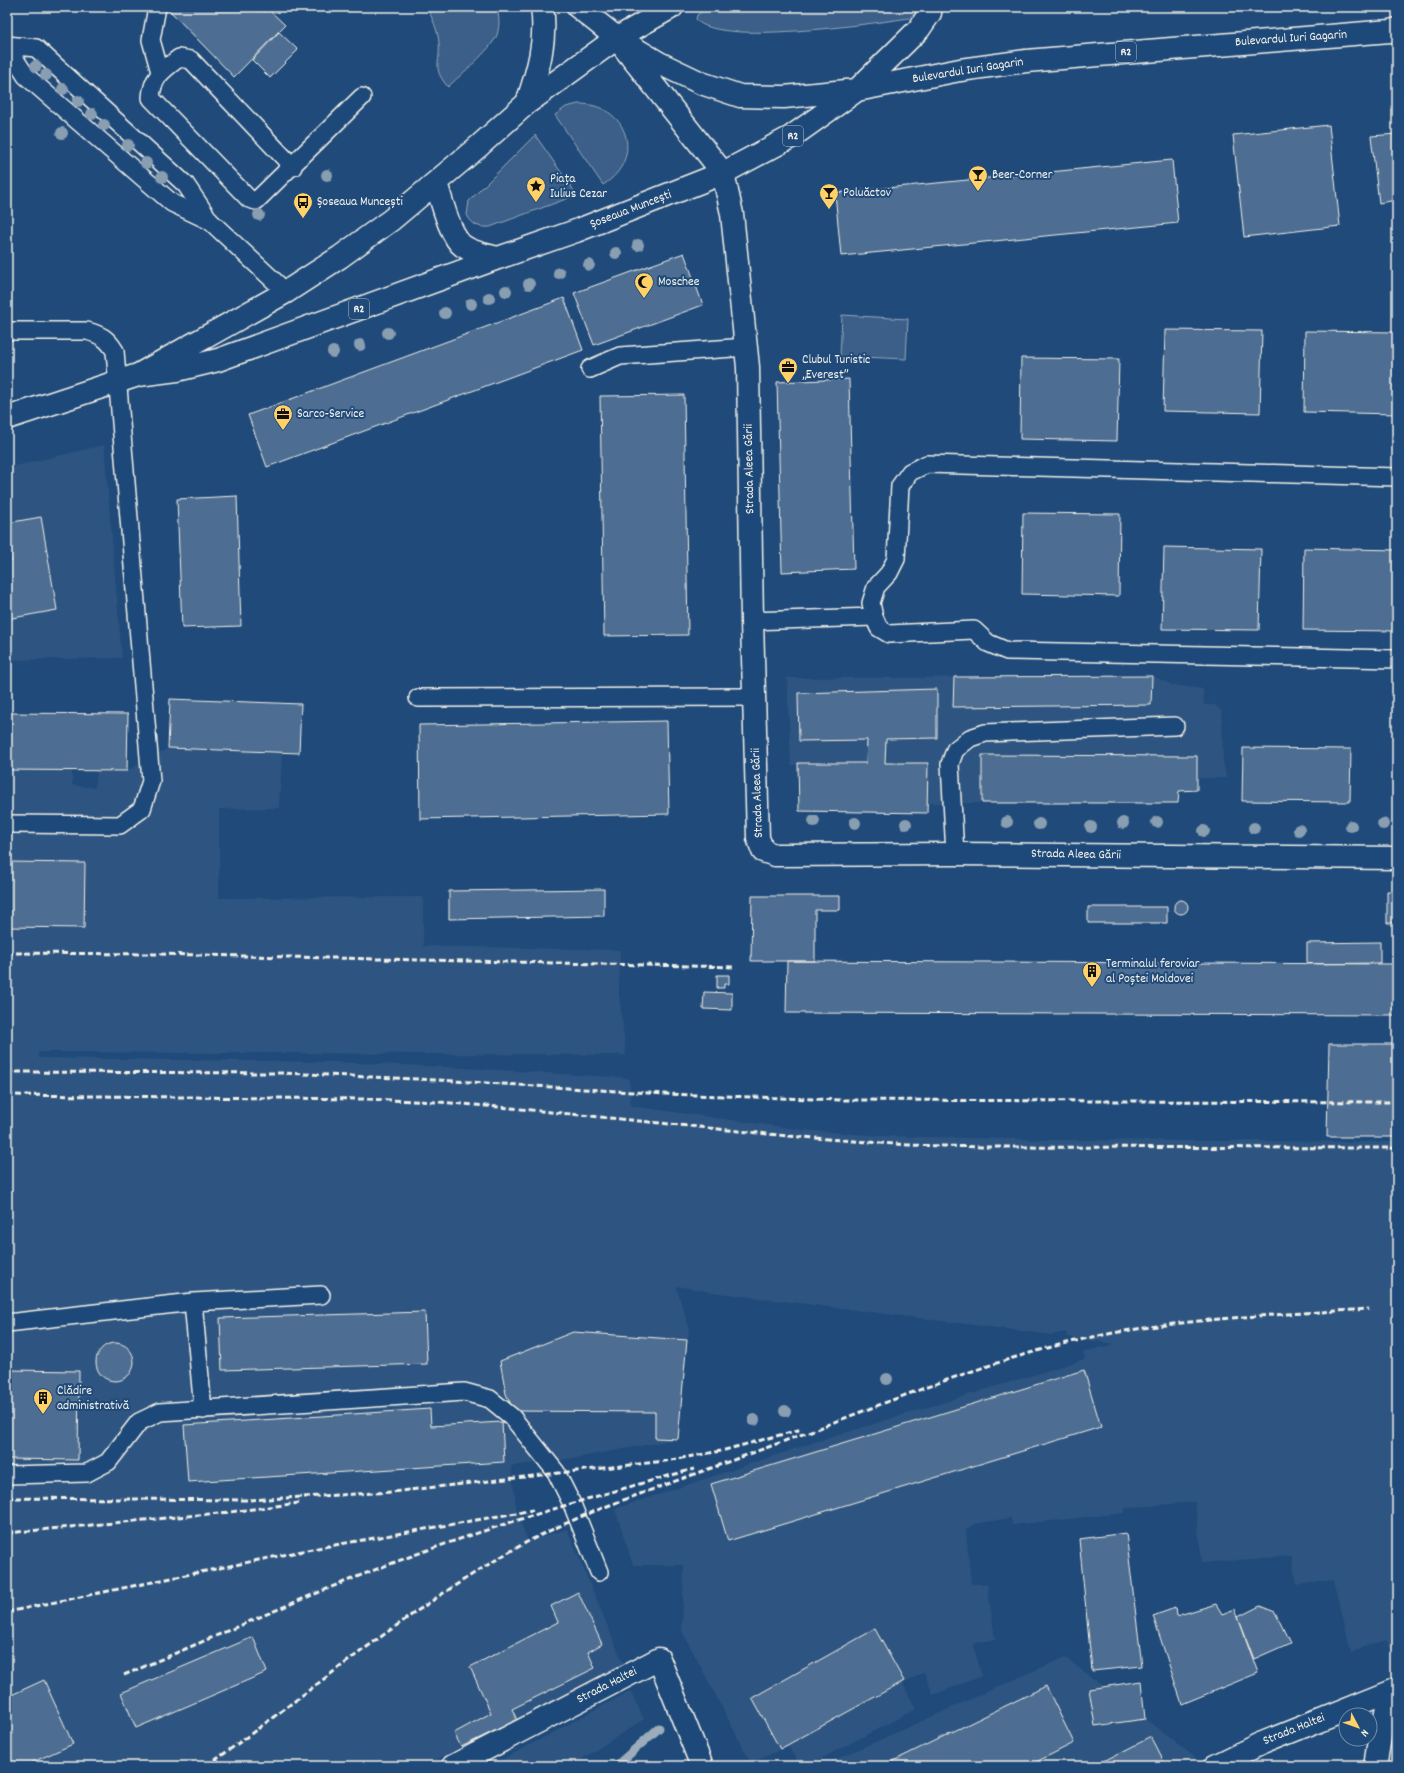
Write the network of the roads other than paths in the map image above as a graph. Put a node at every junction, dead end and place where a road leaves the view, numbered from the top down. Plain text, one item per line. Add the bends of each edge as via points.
1 (157, 7) edge
2 (542, 7) edge
3 (578, 7) edge
4 (672, 7) edge
5 (931, 7) edge
6 (1397, 29) edge
7 (617, 38) junction
8 (7, 46) edge
9 (160, 72) junction
10 (857, 90) junction
11 (362, 97) dead end
12 (527, 103) junction
13 (293, 166) junction
14 (723, 173) junction
15 (436, 183) junction
16 (210, 221) junction
17 (498, 258) junction
18 (286, 292) junction
19 (7, 331) edge
20 (747, 346) junction
21 (590, 369) dead end
22 (128, 379) junction
23 (7, 418) edge
24 (1397, 477) edge
25 (874, 617) junction
26 (752, 621) junction
27 (1397, 659) edge
28 (755, 697) junction
29 (418, 698) dead end
30 (1175, 726) dead end
31 (7, 824) edge
32 (955, 854) junction
33 (1397, 858) edge
34 (322, 1295) dead end
35 (193, 1302) junction
36 (7, 1323) edge
37 (203, 1410) junction
38 (7, 1475) edge
39 (599, 1572) dead end
40 (1393, 1691) edge
41 (453, 1766) edge
42 (702, 1766) edge
43 (1215, 1766) edge
44 (1376, 1766) edge

1 - 9 lane via 150,40
2 - 12 main road via 543,41 539,68
3 - 7 main road
4 - 7 main road, R2
5 - 10 main road, Șoseaua Muncești via 919,29
6 - 10 main road, Bulevardul Iuri Gagarin / R2 via 1026,62 960,70
7 - 10 main road, Bulevardul Iuri Gagarin via 659,63 701,83 740,96 784,97
7 - 12 main road, Șoseaua Muncești / R2
7 - 14 main road
8 - 16 lane via 26,76 172,203
8 - 16 lane via 36,48 186,185
9 - 13 lane via 179,58 191,60
9 - 13 lane via 152,88 151,98 249,199 256,201
10 - 14 main road, Șoseaua Muncești / R2 via 791,138
11 - 13 lane
12 - 15 main road, Șoseaua Muncești / R2
14 - 17 main road, Șoseaua Muncești / R2 via 576,231
14 - 20 main road, Strada Aleea Gării via 732,214
15 - 17 main road via 454,234 461,244 473,251
15 - 18 main road, Șoseaua Muncești / R2 via 391,220
16 - 18 lane
17 - 22 main road, Șoseaua Muncești / R2 via 218,360
18 - 22 main road, Șoseaua Muncești / R2
19 - 22 lane via 86,331 98,335 109,341
20 - 21 lane via 620,356
20 - 26 main road, Strada Aleea Gării
22 - 23 main road, Șoseaua Muncești / R2
22 - 31 lane via 151,781 142,809 120,825
24 - 25 lane via 926,464 910,472 900,486 896,559 889,573 876,587 871,603
25 - 26 lane
25 - 27 lane via 879,628 889,634 974,630 988,643 1007,651
26 - 28 main road, Strada Aleea Gării
28 - 29 lane
28 - 32 main road, Strada Aleea Gării via 758,838 764,851 775,855
30 - 32 lane via 985,733 970,738 955,750 950,764
32 - 33 main road, Strada Aleea Gării
34 - 35 lane
35 - 36 lane
35 - 37 lane
37 - 38 lane via 160,1412 139,1422 108,1462 87,1473
37 - 39 lane via 464,1392 490,1399 512,1417 556,1472 572,1504
40 - 43 main road, Strada Haltei via 1260,1744
40 - 44 main road
41 - 42 main road, Strada Haltei via 659,1660

